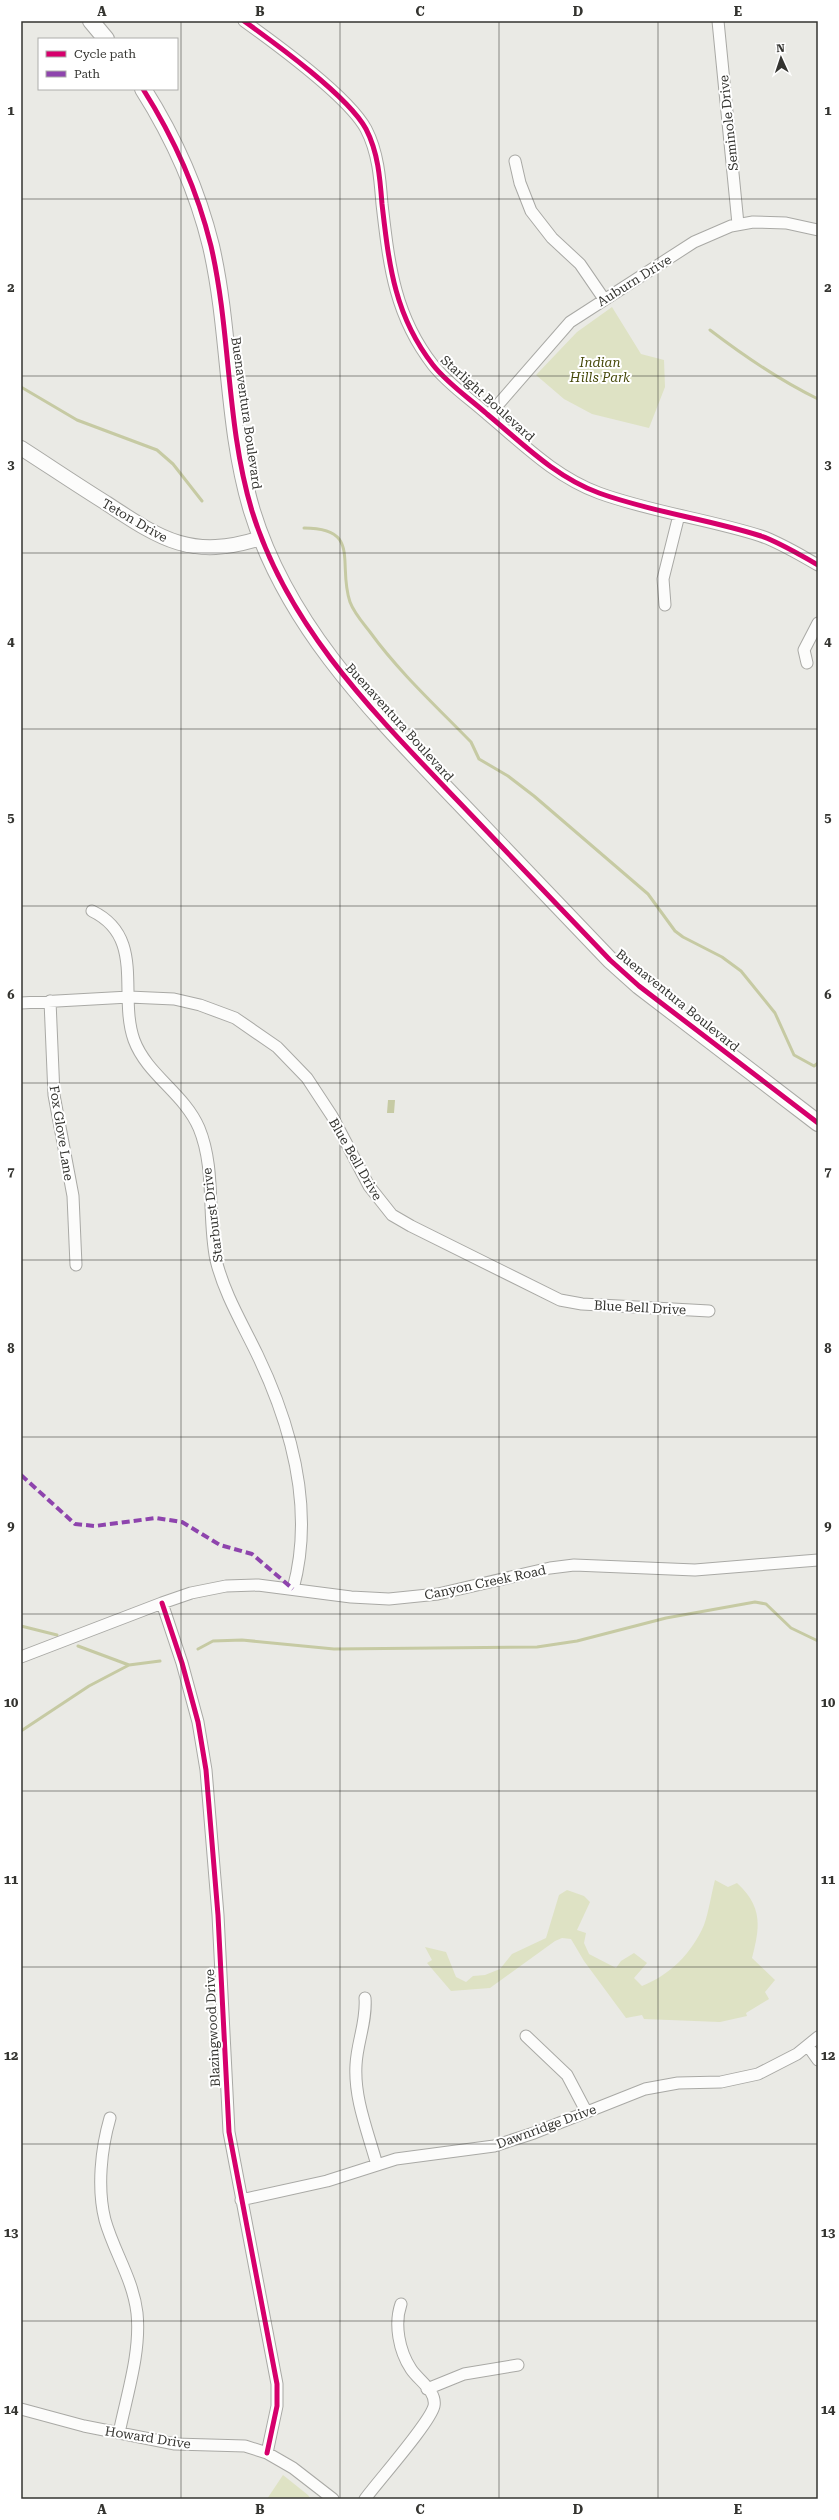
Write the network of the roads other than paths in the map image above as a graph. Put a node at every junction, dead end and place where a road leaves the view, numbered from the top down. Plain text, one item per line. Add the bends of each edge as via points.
1 (91, 21) edge
2 (244, 21) edge
3 (718, 21) edge
4 (105, 38) edge
5 (144, 90) edge
6 (515, 161) dead end
7 (738, 224) junction
8 (818, 230) edge
9 (604, 299) junction
10 (489, 415) junction
11 (21, 448) edge
12 (679, 515) junction
13 (261, 538) junction
14 (818, 566) edge
15 (665, 605) dead end
16 (818, 623) edge
17 (806, 663) dead end
18 (92, 911) dead end
19 (129, 997) junction
20 (50, 1001) junction
21 (21, 1003) edge
22 (818, 1124) edge
23 (76, 1265) dead end
24 (709, 1311) dead end
25 (818, 1560) edge
26 (293, 1589) junction
27 (162, 1603) junction
28 (21, 1657) edge
29 (365, 1998) dead end
30 (526, 2036) dead end
31 (818, 2036) edge
32 (808, 2046) junction
33 (818, 2060) edge
34 (586, 2112) junction
35 (110, 2118) dead end
36 (377, 2165) junction
37 (241, 2200) junction
38 (401, 2304) dead end
39 (518, 2365) dead end
40 (428, 2389) junction
41 (21, 2409) edge
42 (119, 2433) junction
43 (267, 2453) junction
44 (333, 2499) edge
45 (365, 2499) edge

1 - 4 main road
2 - 10 street, Starlight Boulevard via 332,92 362,123 376,155 389,268 402,312 414,337 434,366
3 - 7 street, Seminole Drive
5 - 13 main road, Buenaventura Boulevard via 178,150 205,223 216,267 243,474
6 - 9 street via 531,211 552,238 580,264
7 - 8 street, Auburn Drive via 767,222
7 - 9 street, Auburn Drive via 694,242
9 - 10 street, Auburn Drive via 570,322
10 - 12 street, Starlight Boulevard via 545,463 578,484 612,497
11 - 13 street, Teton Drive via 166,540 211,548 233,546
12 - 14 street, Starlight Boulevard via 760,536
12 - 15 street via 664,579
13 - 22 main road, Buenaventura Boulevard via 284,587 337,669 363,701 514,861 606,956 639,986
16 - 17 street via 804,650
18 - 19 street, Starburst Drive via 107,919 120,935 125,950
19 - 20 street, Blue Bell Drive
19 - 24 street, Blue Bell Drive via 174,999 209,1008 235,1018 277,1047 313,1086 375,1195 387,1210 404,1223 560,1300 582,1304
19 - 26 street, Starburst Drive via 130,1025 139,1052 186,1106 202,1136 213,1242 222,1279 258,1356 296,1463 303,1516 300,1557
20 - 21 street, Blue Bell Drive
20 - 23 street, Fox Glove Lane via 54,1094 73,1196
25 - 26 street, Canyon Creek Road via 695,1570 574,1565 535,1571 456,1590 404,1598 351,1597
26 - 27 street, Canyon Creek Road via 258,1585 226,1586
27 - 28 street, Canyon Creek Road
27 - 37 street, Blazingwood Drive via 198,1722 209,1790 228,2115
29 - 36 street via 365,2015 356,2065 357,2089
30 - 34 street via 567,2075
31 - 32 street, Dawnridge Drive
32 - 33 street
32 - 34 street, Dawnridge Drive via 758,2074 721,2082 678,2083 644,2089
34 - 36 street, Dawnridge Drive via 494,2146 416,2155
35 - 42 street via 105,2136 102,2174 103,2208 131,2286 138,2332
36 - 37 street, Dawnridge Drive via 327,2181
37 - 43 street, Blazingwood Drive via 277,2384 277,2406
38 - 40 street via 398,2320 401,2346 410,2367
39 - 40 street via 464,2374
40 - 45 street via 434,2399 432,2410
41 - 42 street, Howard Drive
42 - 43 street, Howard Drive via 175,2444 245,2446
43 - 44 street, Howard Drive via 294,2468

